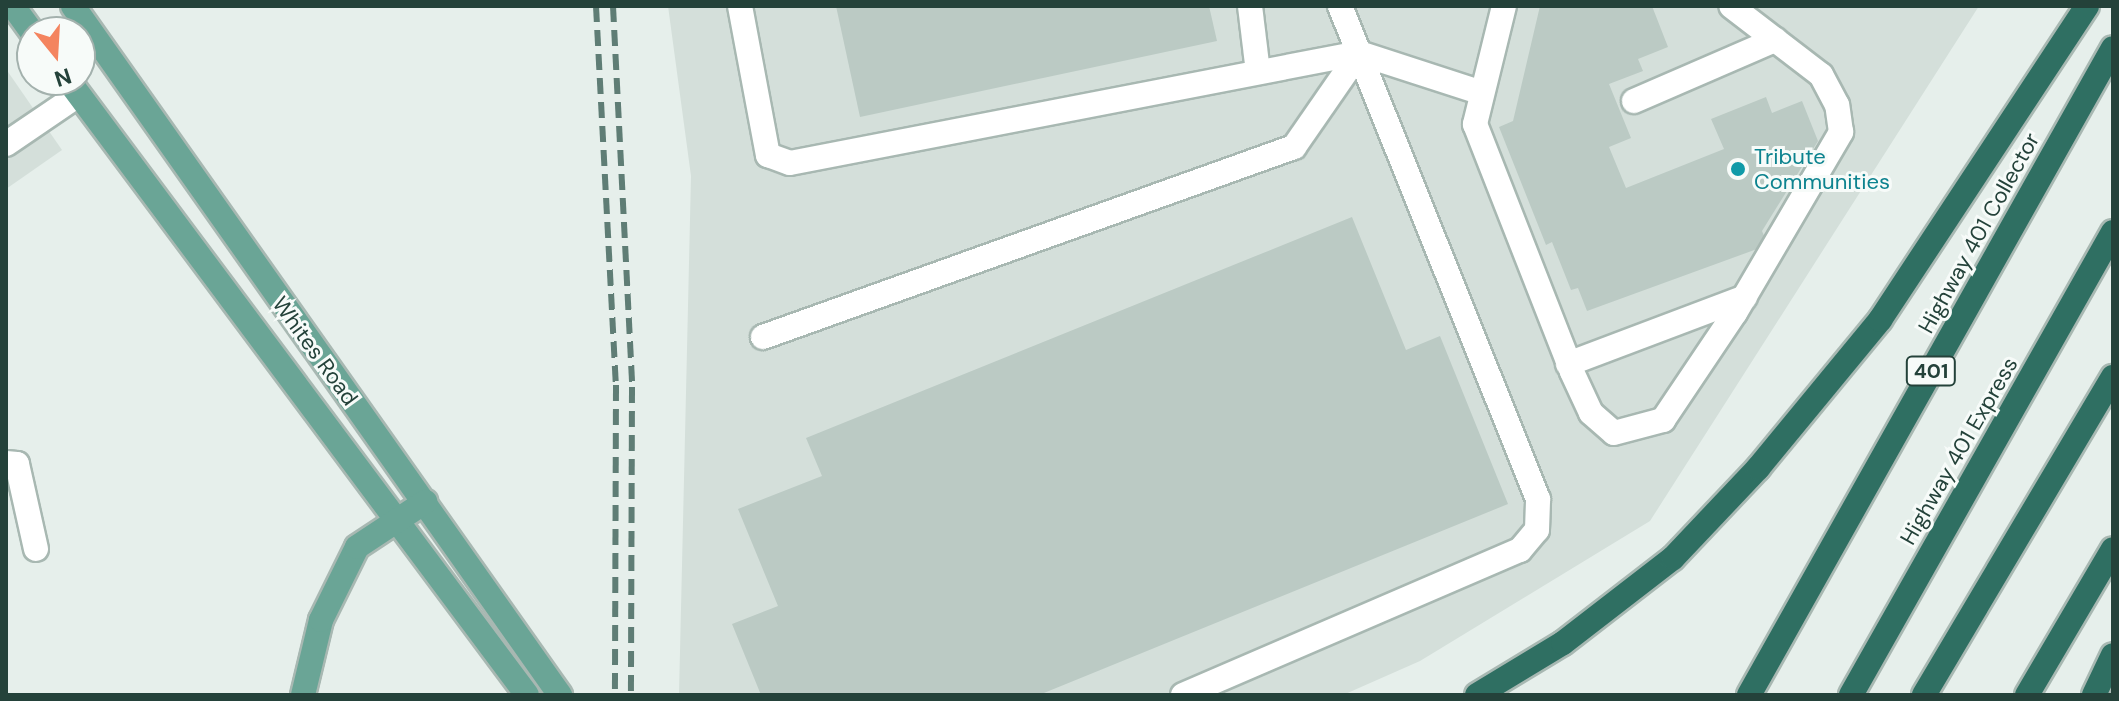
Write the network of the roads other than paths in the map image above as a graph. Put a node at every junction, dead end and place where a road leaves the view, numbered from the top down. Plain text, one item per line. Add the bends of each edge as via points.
1 (73, 6) edge
2 (740, 6) edge
3 (1250, 6) edge
4 (1340, 6) edge
5 (1504, 6) edge
6 (1731, 6) edge
7 (2087, 6) edge
8 (1775, 40) junction
9 (2113, 48) edge
10 (1359, 53) junction
11 (1258, 72) junction
12 (1479, 92) junction
13 (62, 96) edge
14 (80, 96) edge
15 (1634, 101) dead end
16 (7, 141) edge
17 (2113, 232) edge
18 (1745, 297) junction
19 (763, 337) dead end
20 (1568, 364) junction
21 (2113, 377) edge
22 (6, 463) edge
23 (425, 502) junction
24 (394, 522) junction
25 (36, 549) dead end
26 (2113, 549) edge
27 (2113, 655) edge
28 (303, 695) edge
29 (527, 695) edge
30 (560, 695) edge
31 (1183, 695) edge
32 (1477, 695) edge
33 (1749, 695) edge
34 (1851, 695) edge
35 (1924, 695) edge
36 (2027, 695) edge
37 (2094, 695) edge

1 - 23 main road, Whites Road
2 - 11 street via 768,155 790,163
3 - 11 street
4 - 10 street
5 - 12 street
6 - 8 street
7 - 32 highway via 1880,320 1758,468 1673,558 1563,643
8 - 15 street
8 - 18 street via 1821,75 1837,105 1841,132
9 - 33 highway, Highway 401 Collector / 401
10 - 11 street
10 - 12 street
10 - 19 street via 1294,147
10 - 31 street via 1538,499 1537,530 1520,550
12 - 20 street via 1475,124
13 - 16 street
14 - 24 main road, Whites Road
17 - 34 highway, Highway 401 Express
18 - 20 street
18 - 20 street via 1663,420 1614,433 1591,413
21 - 35 highway
22 - 25 street via 17,464
23 - 24 main road
23 - 30 main road, Whites Road
24 - 28 main road via 357,547 321,620
24 - 29 main road, Whites Road
26 - 36 highway
27 - 37 highway

